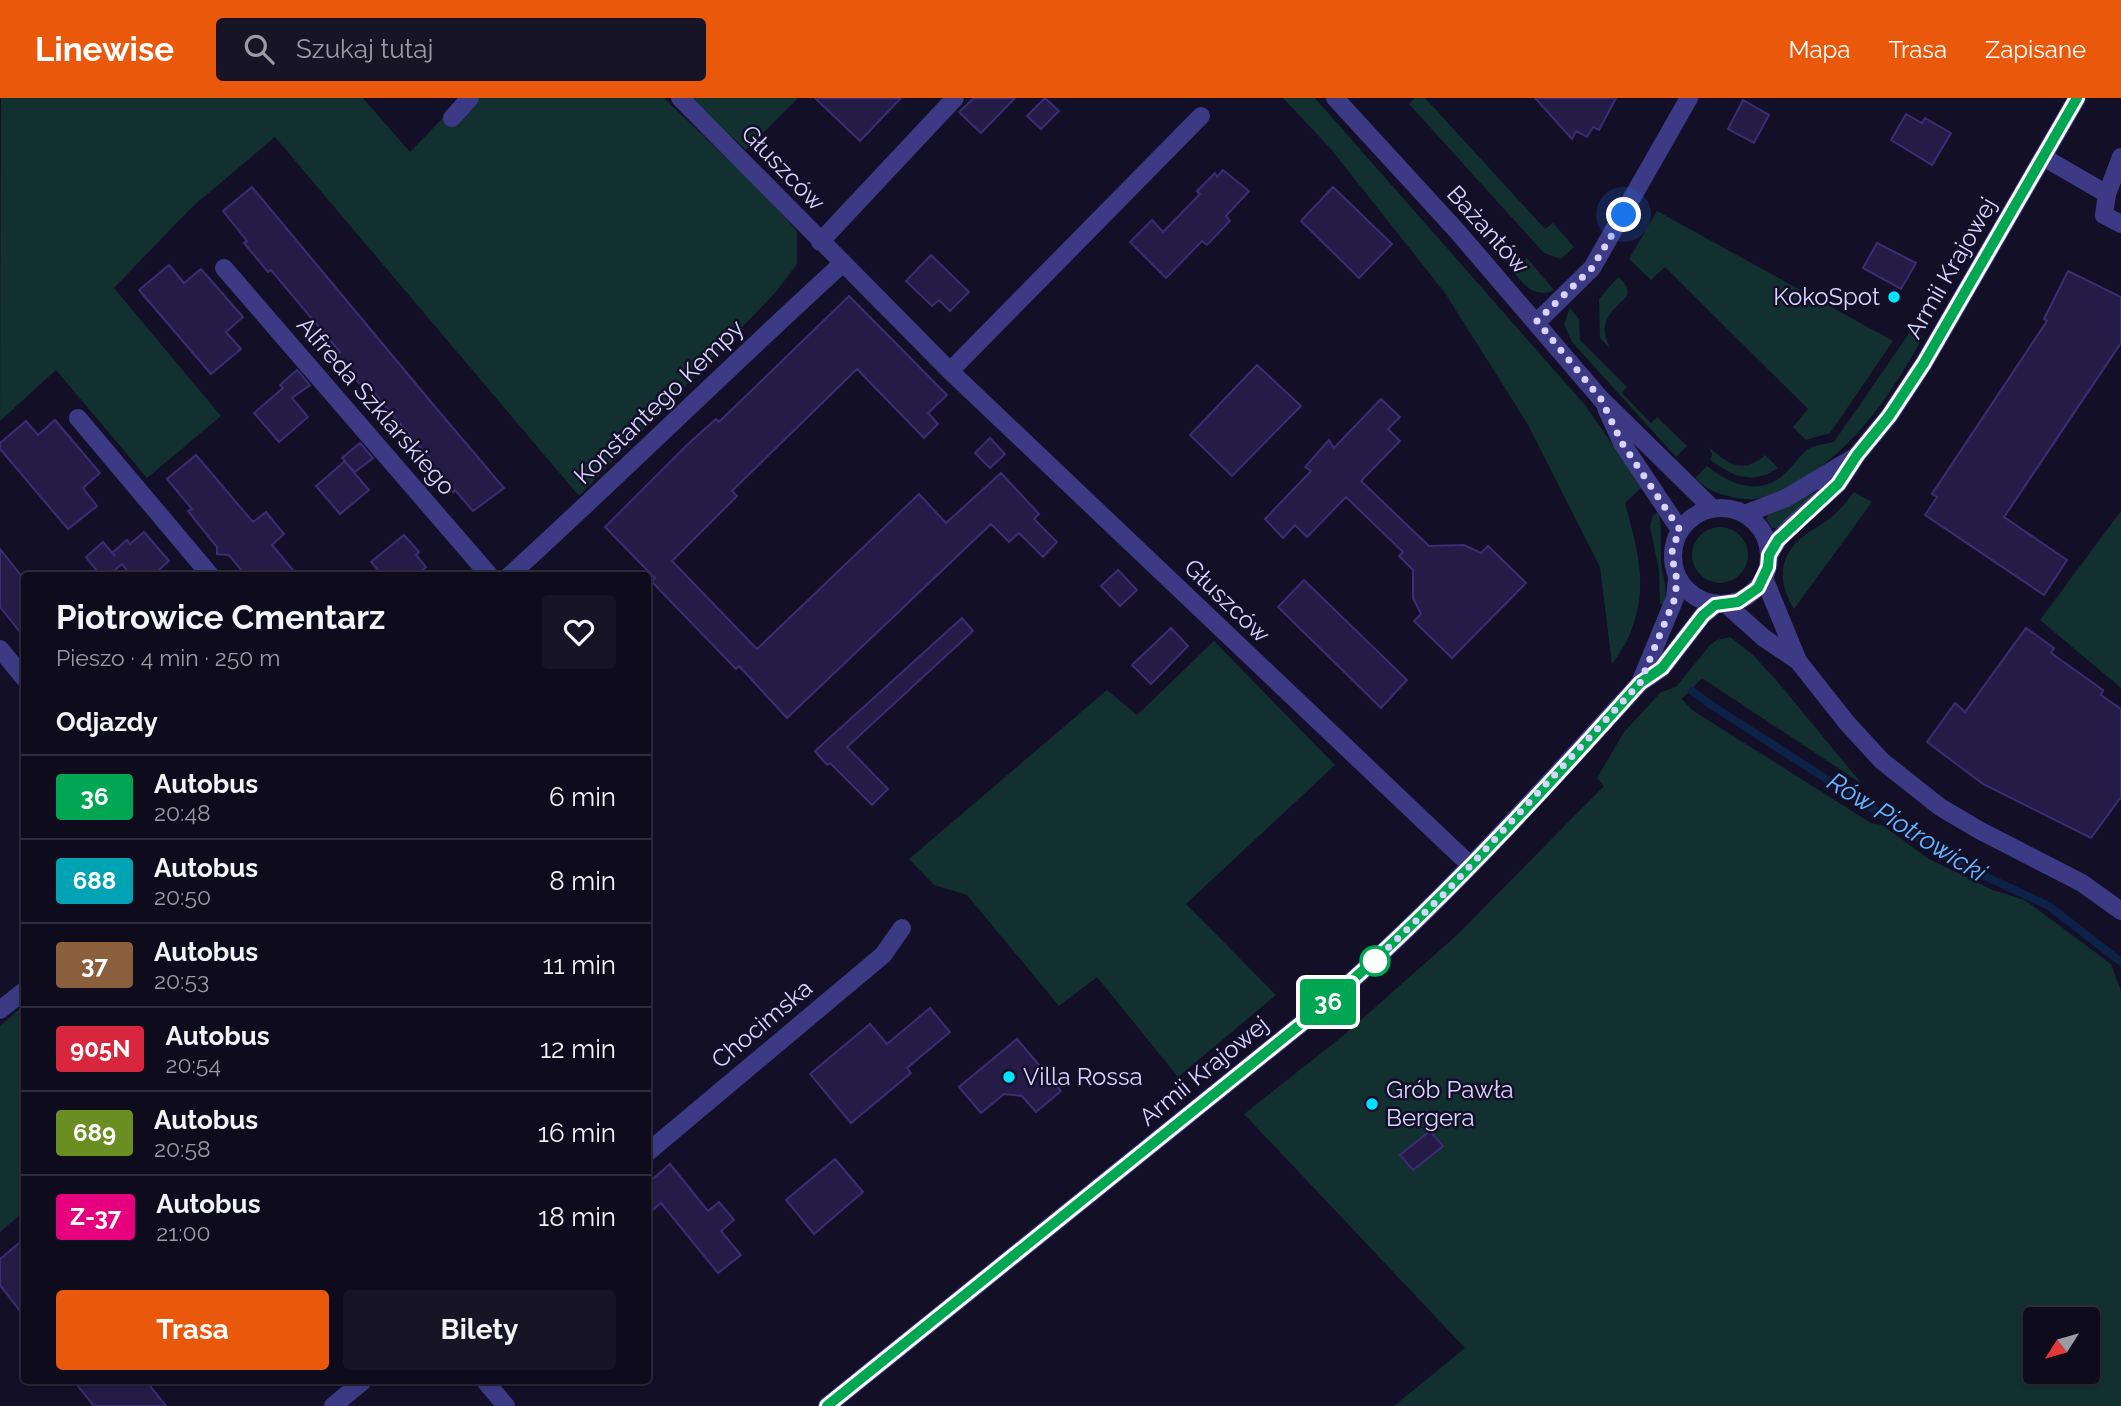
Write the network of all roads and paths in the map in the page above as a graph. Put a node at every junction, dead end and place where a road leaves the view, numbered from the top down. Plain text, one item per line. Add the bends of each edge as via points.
1 (470, 98) edge
2 (680, 98) edge
3 (955, 98) edge
4 (1335, 98) edge
5 (1689, 98) edge
6 (2077, 98) edge
7 (1201, 116) dead end
8 (452, 118) dead end
9 (2043, 157) junction
10 (2121, 157) edge
11 (2107, 194) junction
12 (2121, 224) edge
13 (820, 242) junction
14 (843, 263) junction
15 (224, 268) dead end
16 (1537, 321) junction
17 (950, 371) junction
18 (1601, 399) junction
19 (78, 418) dead end
20 (1857, 455) junction
21 (1713, 509) junction
22 (1745, 514) junction
23 (1680, 530) junction
24 (1769, 555) junction
25 (208, 572) edge
26 (487, 572) edge
27 (513, 572) edge
28 (1764, 578) junction
29 (1677, 579) junction
30 (1721, 605) junction
31 (0, 649) edge
32 (1798, 661) junction
33 (21, 674) edge
34 (1640, 683) junction
35 (1470, 865) junction
36 (2121, 911) edge
37 (902, 928) dead end
38 (21, 992) edge
39 (1, 1006) edge
40 (651, 1149) edge
41 (359, 1384) edge
42 (488, 1384) edge
43 (333, 1406) edge
44 (506, 1406) edge
45 (828, 1406) edge

1 - 8 street
2 - 13 street, Głuszców
3 - 13 street, Głuszców
4 - 16 street, Bażantów
5 - 16 street via 1592,268
6 - 9 street, Armii Krajowej
7 - 17 street
9 - 11 street
9 - 20 street, Armii Krajowej via 1924,363
10 - 11 street
11 - 12 street via 2104,215
13 - 14 street, Głuszców
14 - 17 street, Głuszców
14 - 27 street, Konstantego Kempy
15 - 26 street, Alfreda Szklarskiego
16 - 18 street, Bażantów
17 - 35 street, Głuszców
18 - 21 street, Bażantów
18 - 23 street, Bażantów via 1622,443
19 - 25 street
20 - 22 street, Armii Krajowej via 1786,498
20 - 24 street, Armii Krajowej via 1838,484 1790,527
21 - 22 street
21 - 23 street via 1700,513
22 - 24 street via 1763,532
23 - 29 street via 1672,549
24 - 28 street
28 - 30 street via 1749,596
28 - 32 street
29 - 30 street via 1700,600
29 - 34 street, Armii Krajowej via 1675,598
30 - 32 street
30 - 34 street, Armii Krajowej via 1703,615 1662,668
31 - 33 street
32 - 36 street via 1847,723 1908,783 1940,807 2082,883
34 - 35 street, Armii Krajowej
35 - 45 street, Armii Krajowej via 1322,1007
37 - 40 street, Chocimska via 883,955
38 - 39 street
41 - 43 street
42 - 44 street

